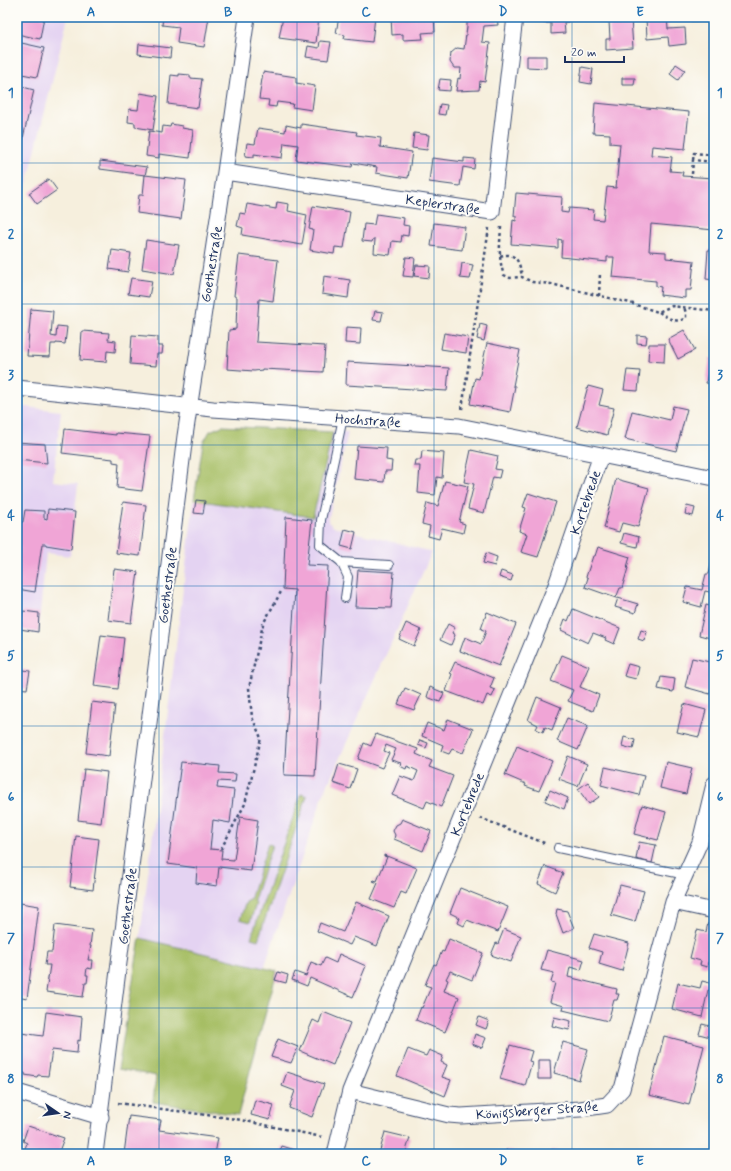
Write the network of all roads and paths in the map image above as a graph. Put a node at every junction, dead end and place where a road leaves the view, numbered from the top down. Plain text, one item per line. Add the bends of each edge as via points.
1 (247, 17) edge
2 (515, 17) edge
3 (714, 155) edge
4 (693, 160) junction
5 (714, 162) edge
6 (225, 172) junction
7 (692, 174) dead end
8 (497, 217) junction
9 (500, 256) junction
10 (600, 273) dead end
11 (522, 277) junction
12 (599, 296) junction
13 (684, 307) junction
14 (714, 311) edge
15 (658, 312) junction
16 (17, 388) edge
17 (190, 407) junction
18 (343, 418) junction
19 (459, 426) junction
20 (601, 455) junction
21 (714, 478) edge
22 (341, 562) junction
23 (389, 565) dead end
24 (282, 590) dead end
25 (345, 598) dead end
26 (714, 784) edge
27 (464, 812) junction
28 (558, 848) joint
29 (221, 849) dead end
30 (686, 875) junction
31 (673, 902) junction
32 (714, 911) edge
33 (350, 1091) junction
34 (17, 1092) edge
35 (103, 1100) junction
36 (101, 1117) junction
37 (337, 1147) edge
38 (95, 1154) edge

1 - 6 street, Goethestraße
2 - 8 street, Keplerstraße
3 - 4 path via 694,153
4 - 5 path
4 - 7 path
6 - 8 street, Keplerstraße
6 - 17 street, Goethestraße
8 - 9 path
8 - 19 path
9 - 11 path via 512,256 518,261
9 - 11 path via 504,275 510,278
10 - 12 path
11 - 12 path via 532,282
12 - 15 path
13 - 14 path
13 - 15 path via 672,306
13 - 15 path via 686,318 681,321
16 - 17 street, Hochstraße
17 - 18 street, Hochstraße
17 - 35 street, Goethestraße
18 - 19 street, Hochstraße
18 - 22 lane via 320,520 320,545
19 - 20 street, Hochstraße
20 - 21 street, Hochstraße
20 - 27 street, Kortebrede via 556,585
22 - 23 lane
22 - 25 lane via 348,577
24 - 29 path via 263,624 249,688 252,717 261,738 245,804
26 - 30 street, Königsberger Straße via 700,842
27 - 28 path
27 - 33 street, Kortebrede
28 - 30 lane
30 - 31 street, Königsberger Straße
31 - 32 street
31 - 33 street, Königsberger Straße via 622,1089 607,1105 580,1109 449,1116
33 - 37 street, Kortebrede
34 - 36 street
35 - 36 street, Goethestraße
35 - 37 path via 236,1119
36 - 38 street, Goethestraße

